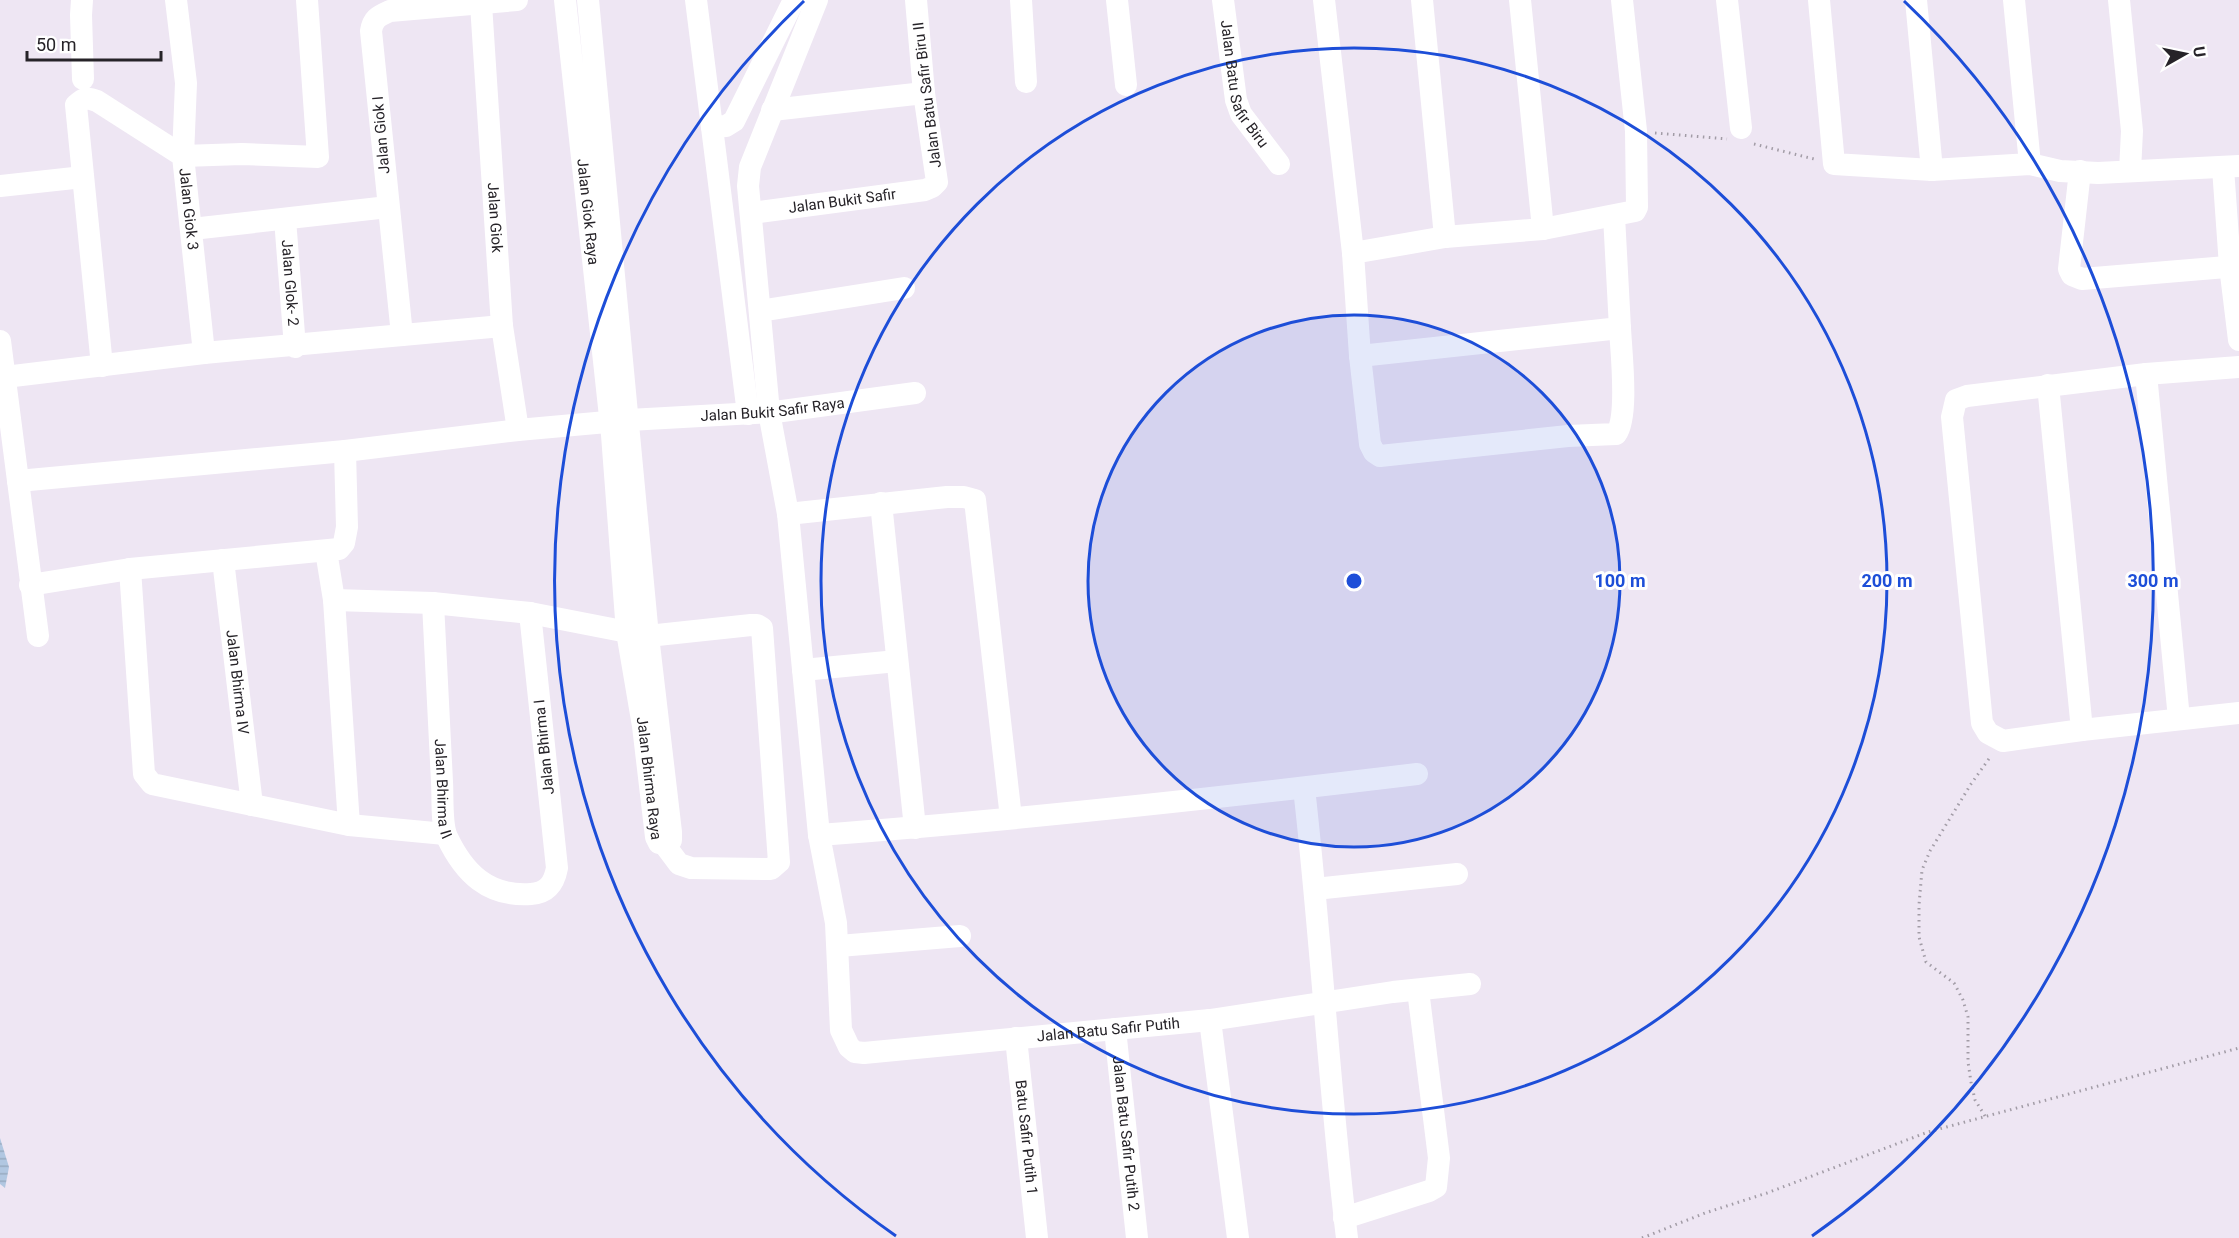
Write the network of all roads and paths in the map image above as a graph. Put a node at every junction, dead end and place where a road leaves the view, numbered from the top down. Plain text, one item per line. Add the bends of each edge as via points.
1 (82, 0) edge
2 (176, 0) edge
3 (307, 0) edge
4 (518, 0) edge
5 (565, 0) edge
6 (588, 0) edge
7 (696, 0) edge
8 (794, 0) edge
9 (817, 0) edge
10 (916, 0) edge
11 (1021, 0) edge
12 (1117, 0) edge
13 (1223, 0) edge
14 (1324, 0) edge
15 (1422, 0) edge
16 (1520, 0) edge
17 (1622, 0) edge
18 (1727, 0) edge
19 (1819, 0) edge
20 (1916, 0) edge
21 (2014, 0) edge
22 (2123, 1) edge
23 (456, 3) edge
24 (481, 4) junction
25 (595, 75) junction
26 (573, 77) junction
27 (82, 79) dead end
28 (1026, 82) dead end
29 (1126, 85) dead end
30 (924, 93) junction
31 (759, 112) junction
32 (712, 128) junction
33 (1636, 131) junction
34 (1741, 137) junction
35 (183, 156) junction
36 (1279, 164) dead end
37 (1834, 164) junction
38 (2030, 164) junction
39 (2231, 167) edge
40 (1932, 170) junction
41 (2079, 171) junction
42 (2130, 171) junction
43 (83, 177) junction
44 (0, 186) edge
45 (932, 187) joint
46 (388, 207) junction
47 (751, 213) junction
48 (1614, 216) junction
49 (285, 219) junction
50 (192, 229) junction
51 (1543, 229) junction
52 (1445, 237) junction
53 (1353, 253) junction
54 (2235, 266) edge
55 (904, 288) dead end
56 (760, 311) junction
57 (502, 326) junction
58 (1620, 328) junction
59 (402, 336) junction
60 (2239, 340) edge
61 (0, 341) edge
62 (295, 346) junction
63 (204, 353) junction
64 (1360, 356) junction
65 (102, 366) junction
66 (2239, 367) edge
67 (2146, 374) junction
68 (5, 377) junction
69 (2048, 385) junction
70 (915, 393) dead end
71 (758, 413) junction
72 (619, 422) junction
73 (518, 430) junction
74 (345, 451) junction
75 (18, 481) junction
76 (881, 503) junction
77 (788, 514) junction
78 (326, 551) junction
79 (223, 560) junction
80 (130, 569) junction
81 (30, 585) junction
82 (334, 600) junction
83 (433, 603) junction
84 (530, 613) junction
85 (638, 634) junction
86 (38, 636) dead end
87 (897, 661) junction
88 (803, 670) junction
89 (2239, 712) edge
90 (2179, 719) junction
91 (2082, 730) junction
92 (2003, 741) junction
93 (1417, 774) dead end
94 (1304, 788) junction
95 (252, 805) junction
96 (1011, 818) junction
97 (349, 825) junction
98 (915, 828) junction
99 (445, 834) junction
100 (819, 835) junction
101 (1457, 874) dead end
102 (554, 881) joint
103 (1315, 889) junction
104 (960, 936) dead end
105 (838, 946) junction
106 (1470, 984) dead end
107 (1418, 990) junction
108 (1324, 1003) junction
109 (1210, 1020) junction
110 (1115, 1029) junction
111 (1016, 1038) junction
112 (2239, 1048) edge
113 (1985, 1117) junction
114 (1345, 1228) edge
115 (1037, 1238) edge
116 (1137, 1238) edge
117 (1238, 1238) edge
118 (1642, 1238) edge

1 - 27 street
2 - 35 street via 186,83
3 - 35 street via 318,157
4 - 24 street
5 - 26 street, Jalan Giok Raya
6 - 25 street, Jalan Giok Raya
7 - 32 street
8 - 31 street
9 - 31 street
10 - 30 street, Jalan Batu Safir Biru II
11 - 28 street
12 - 29 street
13 - 36 street, Jalan Batu Safir Biru via 1236,100 1241,114
14 - 53 street
15 - 52 street
16 - 51 street
17 - 33 street
18 - 34 street
19 - 37 street
20 - 40 street
21 - 38 street
22 - 42 street via 2132,131
23 - 24 street
23 - 46 street, Jalan Giok I via 390,11 372,22
24 - 57 street, Jalan Giok
25 - 26 street
25 - 72 street, Jalan Giok Raya
26 - 72 street, Jalan Giok Raya
30 - 31 street
30 - 45 street, Jalan Batu Safir Biru II via 937,182
31 - 32 street
31 - 47 street via 748,176
32 - 71 street
33 - 34 path
33 - 48 street via 1637,207
34 - 37 path
35 - 43 street, Jalan Giok 3 via 98,101 83,99 76,105
35 - 50 street, Jalan Giok 3
37 - 40 street
38 - 40 street
38 - 41 street
39 - 42 street
39 - 54 street
41 - 42 street
41 - 54 street via 2069,268 2072,275 2082,279
43 - 44 street
43 - 65 street
45 - 47 street, Jalan Bukit Safir
46 - 49 street
46 - 59 street, Jalan Giok I
47 - 56 street
48 - 51 street
48 - 58 street
49 - 50 street
49 - 62 street, Jalan Glok- 2
50 - 63 street, Jalan Giok 3
51 - 52 street
52 - 53 street
53 - 64 street
54 - 60 street
55 - 56 street
56 - 71 street
57 - 59 street
57 - 73 street, Jalan Giok
58 - 64 street
58 - 64 street via 1623,405 1620,428 1613,435 1568,436 1380,456 1370,444
59 - 62 street
61 - 68 street
62 - 63 street
63 - 65 street
65 - 68 street
66 - 67 street
67 - 69 street
67 - 90 street
68 - 75 street
69 - 91 street
69 - 92 street via 1959,398 1952,417 1982,723 1988,733
70 - 71 street, Jalan Bukit Safir Raya
71 - 72 street, Jalan Bukit Safir Raya
71 - 77 street
72 - 73 street, Jalan Bukit Safir Raya
72 - 85 street, Jalan Bhirma Raya
73 - 74 street, Jalan Bukit Safir Raya
74 - 75 street, Jalan Bukit Safir Raya
74 - 78 street via 347,537 339,549
75 - 81 street
76 - 77 street
76 - 87 street
76 - 96 street via 947,496 975,500
77 - 88 street
78 - 79 street
78 - 82 street
79 - 80 street
79 - 95 street, Jalan Bhirma IV
80 - 81 street
80 - 95 street via 147,780
81 - 86 street
82 - 83 street
82 - 97 street
83 - 84 street
83 - 99 street, Jalan Bhirma II
84 - 85 street
84 - 102 street, Jalan Bhirma I via 557,868
85 - 85 street, Jalan Bhirma Raya via 671,832 671,840 664,844 679,864 692,868 771,869 780,855 762,628 751,625
87 - 88 street
87 - 98 street
88 - 100 street
89 - 90 street
90 - 91 street
91 - 92 street
92 - 113 path via 1930,851 1922,870 1919,905 1919,937 1926,962 1954,983 1963,1000 1968,1017 1971,1082
93 - 94 street
94 - 96 street
94 - 103 street
95 - 97 street
96 - 98 street
97 - 99 street
98 - 100 street
99 - 102 street, Jalan Bhirma II via 470,872 494,890 522,895 541,893
100 - 105 street
101 - 103 street
103 - 108 street
104 - 105 street
105 - 111 street, Jalan Batu Safir Putih via 841,1030 855,1052
106 - 107 street, Jalan Batu Safir Putih
107 - 108 street, Jalan Batu Safir Putih
107 - 114 street via 1439,1158 1436,1187
108 - 109 street, Jalan Batu Safir Putih
108 - 114 street
109 - 110 street, Jalan Batu Safir Putih
109 - 117 street
110 - 111 street, Jalan Batu Safir Putih
110 - 116 street, Jalan Batu Safir Putih 2
111 - 115 street, Batu Safir Putih 1
112 - 113 path
113 - 118 path via 1928,1132

